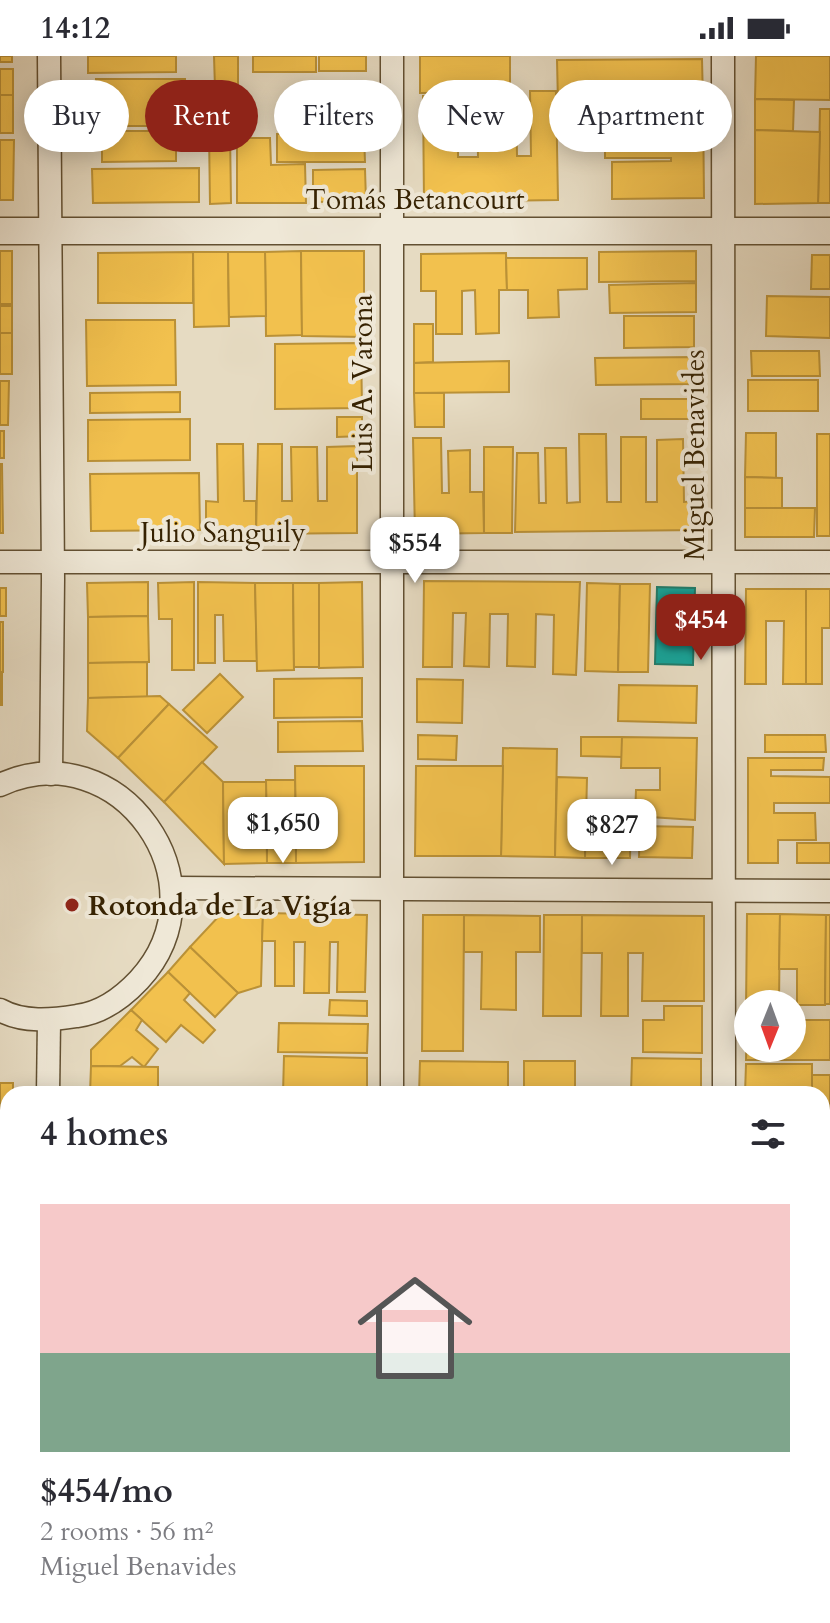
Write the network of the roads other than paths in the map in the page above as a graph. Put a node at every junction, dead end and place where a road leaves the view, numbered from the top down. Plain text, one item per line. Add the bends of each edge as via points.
1 (49, 56) edge
2 (392, 56) edge
3 (723, 56) edge
4 (0, 231) edge
5 (49, 231) junction
6 (392, 231) junction
7 (723, 231) junction
8 (830, 231) edge
9 (0, 562) edge
10 (392, 562) junction
11 (724, 562) junction
12 (830, 562) edge
13 (53, 563) junction
14 (51, 774) junction
15 (0, 785) edge
16 (173, 888) junction
17 (394, 889) junction
18 (725, 890) junction
19 (830, 891) edge
20 (0, 1010) edge
21 (49, 1021) junction
22 (48, 1086) edge
23 (392, 1086) edge
24 (724, 1086) edge

1 - 5 street
2 - 6 street, Luis A. Varona
3 - 7 street, Miguel Benavides
4 - 5 street, Tomás Betancourt
5 - 6 street, Tomás Betancourt
5 - 13 street
6 - 7 street, Tomás Betancourt
6 - 10 street, Luis A. Varona
7 - 8 street, Tomás Betancourt
7 - 11 street, Miguel Benavides
9 - 13 street, Julio Sanguily
10 - 11 street, Julio Sanguily
10 - 13 street, Julio Sanguily
10 - 17 street, Luis A. Varona
11 - 12 street, Julio Sanguily
11 - 18 street, Miguel Benavides
13 - 14 street
14 - 15 street
14 - 16 street via 87,780 120,796 146,821 164,853
16 - 17 street
16 - 21 street via 169,928 153,965 125,995 89,1015
17 - 18 street
17 - 23 street, Luis A. Varona
18 - 19 street
18 - 24 street, Miguel Benavides
20 - 21 street
21 - 22 street

